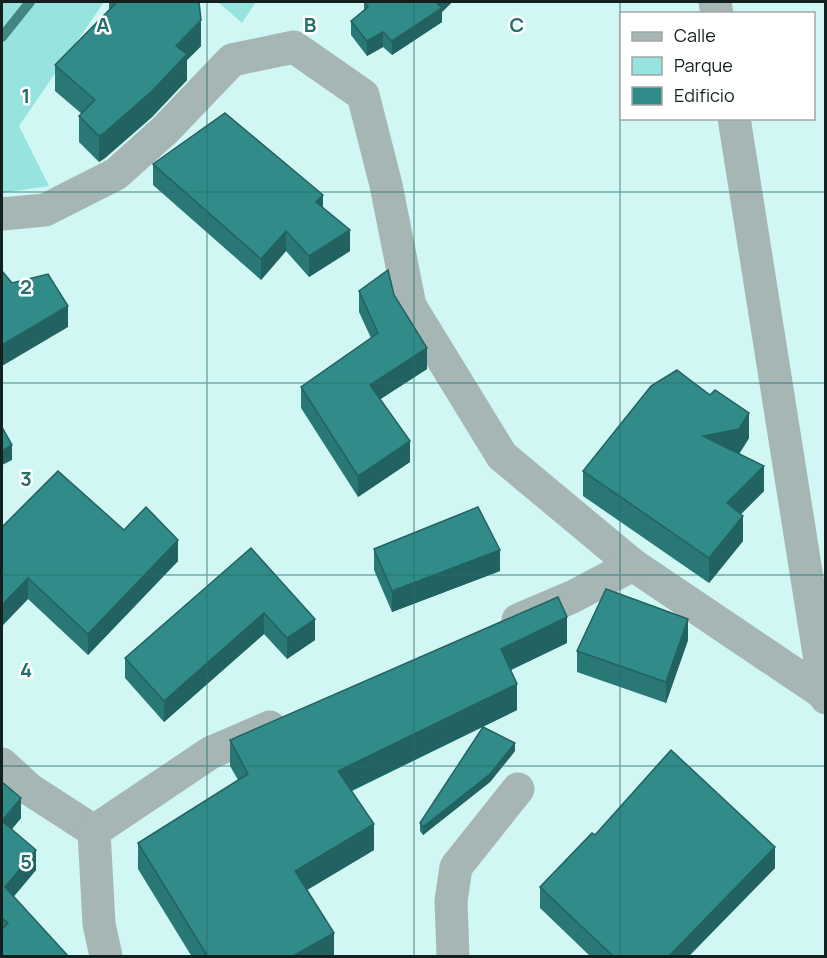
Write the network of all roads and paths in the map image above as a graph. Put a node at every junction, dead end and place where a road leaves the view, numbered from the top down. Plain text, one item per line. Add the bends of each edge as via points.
1 (734, 120) edge
2 (2, 214) edge
3 (633, 565) junction
4 (495, 630) edge
5 (825, 696) edge
6 (298, 715) edge
7 (2, 764) edge
8 (518, 789) dead end
9 (94, 831) junction
10 (106, 957) edge
11 (453, 957) edge

1 - 5 street
2 - 3 street via 45,210 116,174 232,60 294,47 363,95 387,185 410,306 502,456
3 - 4 street
3 - 5 street
6 - 9 street via 210,753
7 - 9 street via 29,789
8 - 11 street via 456,867 451,902
9 - 10 street via 99,924

